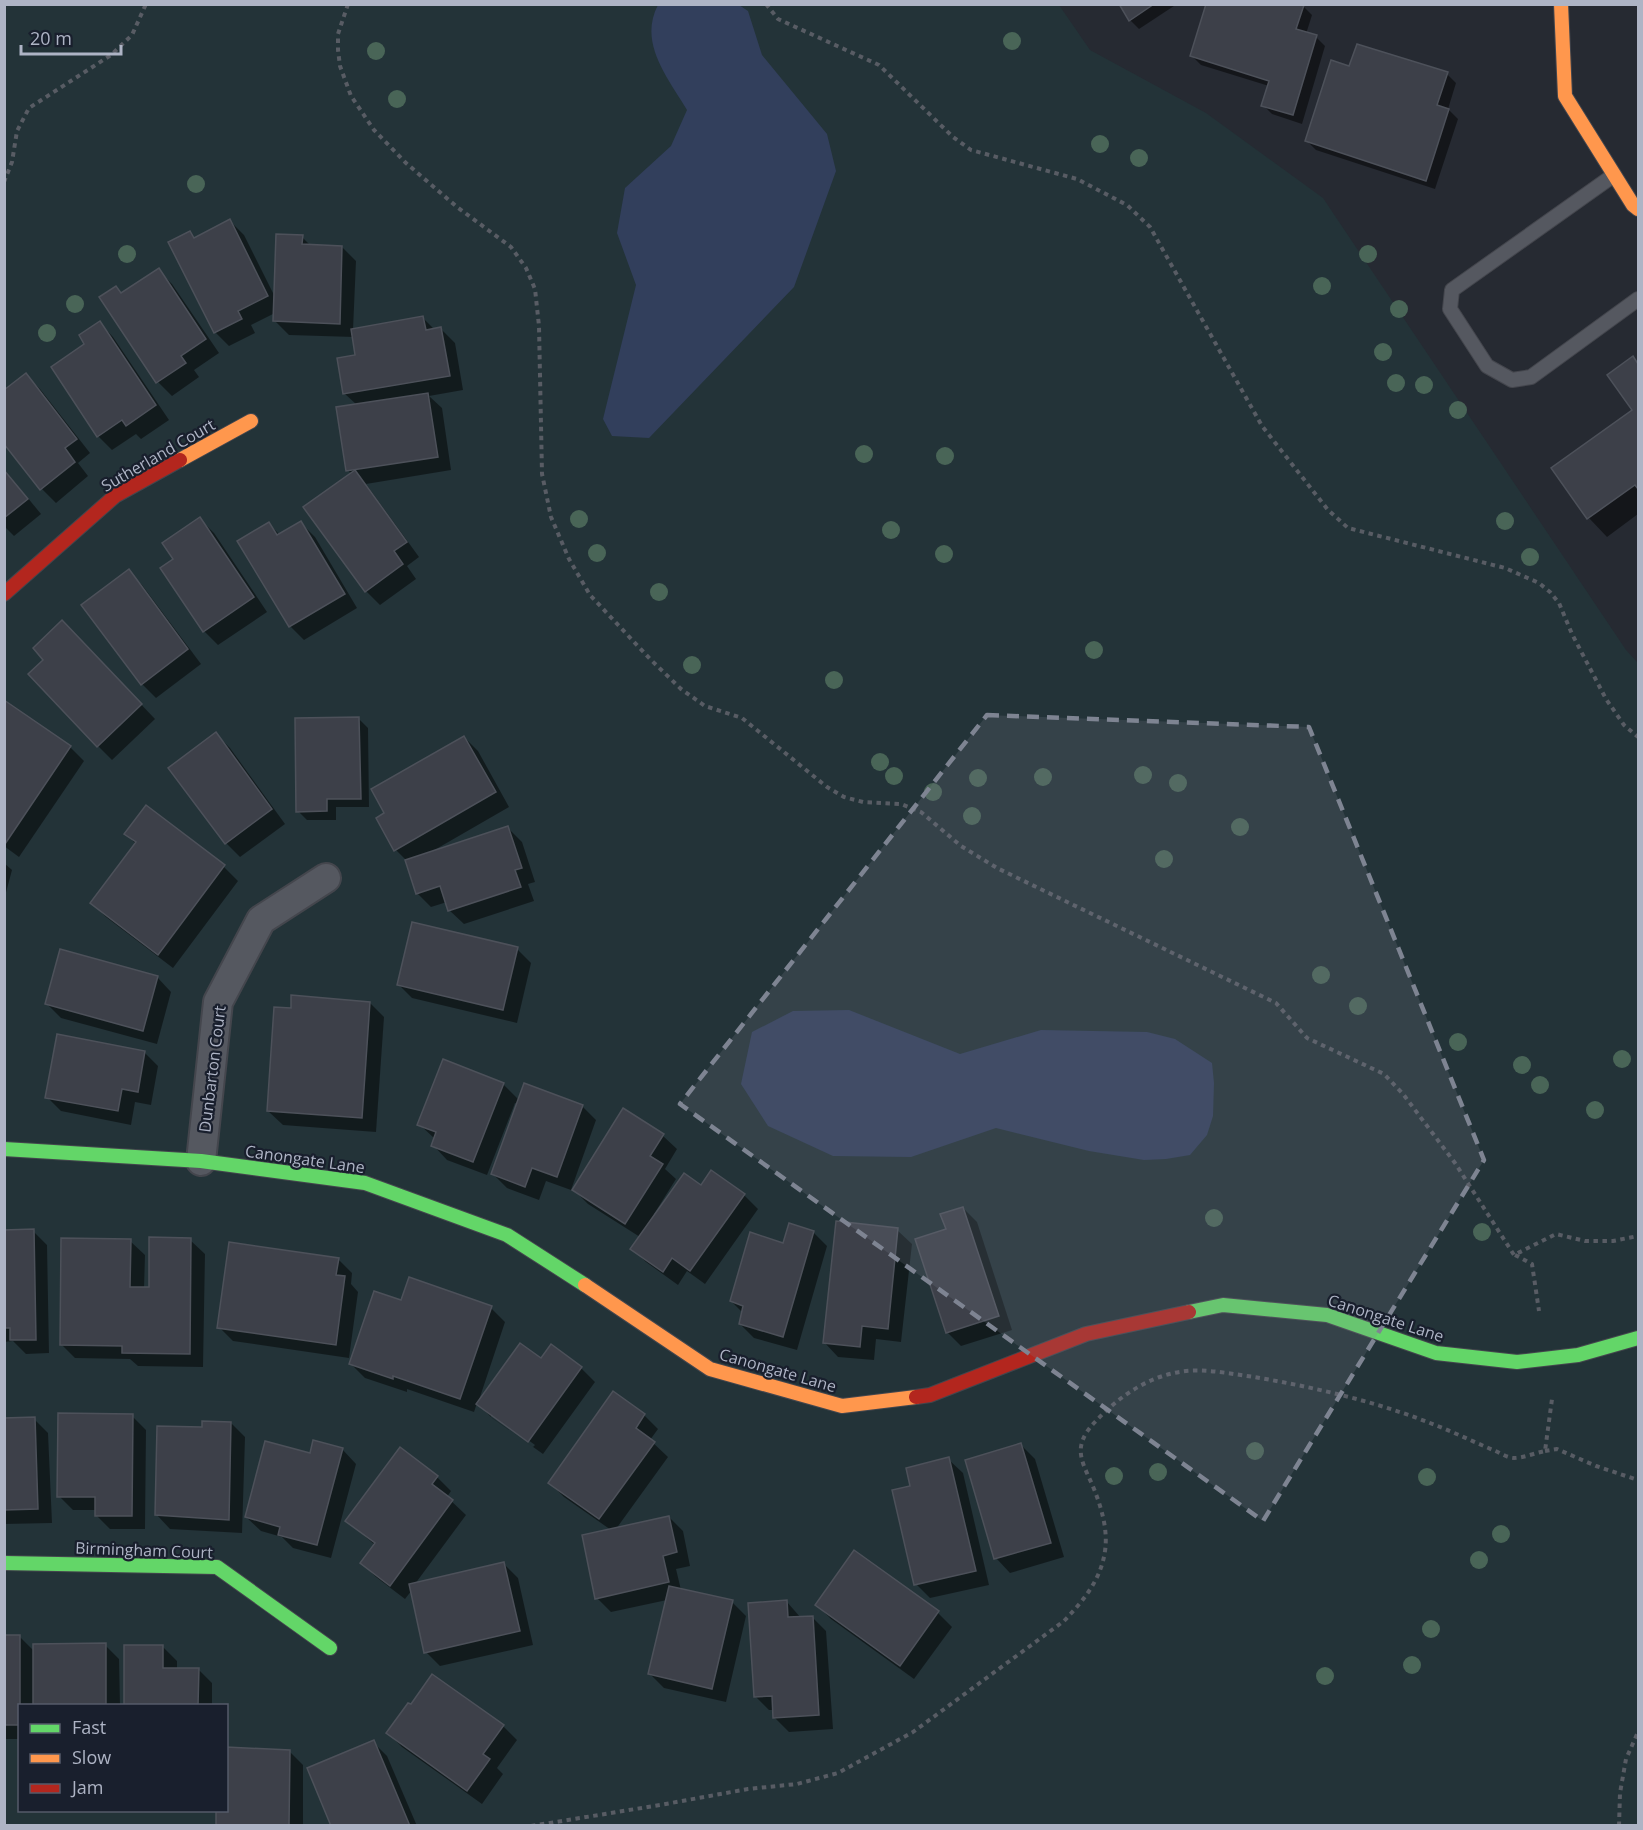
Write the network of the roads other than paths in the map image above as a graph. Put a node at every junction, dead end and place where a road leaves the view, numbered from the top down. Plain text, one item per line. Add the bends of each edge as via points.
1 (1561, 4) edge
2 (1614, 175) junction
3 (1638, 209) edge
4 (1638, 299) edge
5 (251, 421) dead end
6 (4, 594) edge
7 (326, 879) dead end
8 (4, 1149) edge
9 (201, 1161) junction
10 (1638, 1338) edge
11 (4, 1563) edge
12 (330, 1648) dead end

1 - 2 street via 1565,96
2 - 3 street
2 - 4 lane via 1452,290 1450,309 1487,366 1512,380 1531,377
5 - 6 street, Sutherland Court via 116,496
7 - 9 street, Dunbarton Court via 261,920 218,1002
8 - 9 street, Canongate Lane
9 - 10 street, Canongate Lane via 365,1183 507,1235 710,1369 842,1406 930,1395 1086,1334 1223,1305 1326,1314 1436,1353 1517,1362 1578,1355
11 - 12 street, Birmingham Court via 217,1567

